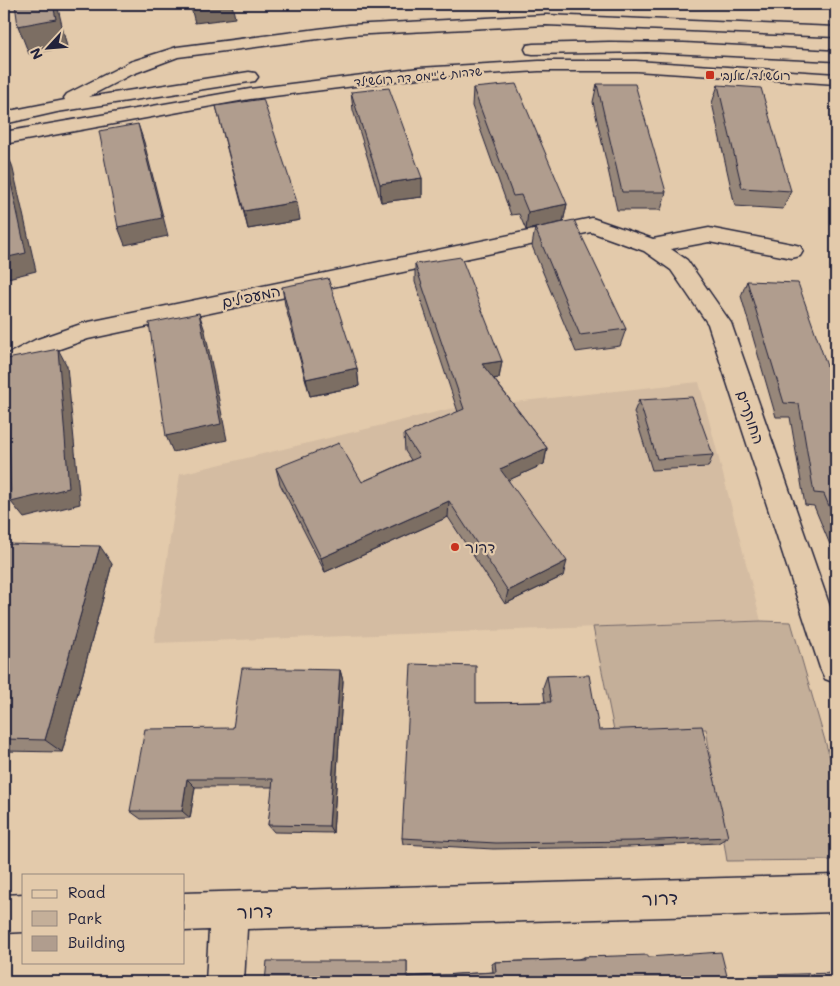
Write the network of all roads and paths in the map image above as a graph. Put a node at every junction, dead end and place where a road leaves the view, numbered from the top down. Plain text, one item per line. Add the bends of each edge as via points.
1 (836, 32) edge
2 (513, 50) dead end
3 (428, 56) dead end
4 (836, 56) edge
5 (332, 67) dead end
6 (265, 75) dead end
7 (836, 79) edge
8 (57, 107) junction
9 (4, 118) edge
10 (4, 138) edge
11 (592, 226) joint
12 (652, 246) junction
13 (792, 251) dead end
14 (4, 367) edge
15 (836, 668) edge
16 (836, 892) edge
17 (185, 912) edge
18 (229, 912) junction
19 (4, 914) edge
20 (22, 914) edge
21 (226, 982) edge

1 - 8 street via 546,20 349,30 159,56 119,71
2 - 4 street via 570,47 704,49
3 - 5 street, שדרות ג'יימס דה רוטשילד
6 - 8 street
7 - 10 street, שדרות ג'יימס דה רוטשילד via 636,66 539,66 419,73 250,94
8 - 9 street
11 - 12 street, החותרים
11 - 14 street, המעפילים via 84,331 43,346
12 - 13 street via 708,235
12 - 15 street, החותרים via 679,265 719,323
16 - 18 street, דרור
17 - 18 street, דרור
18 - 21 street
19 - 20 street

